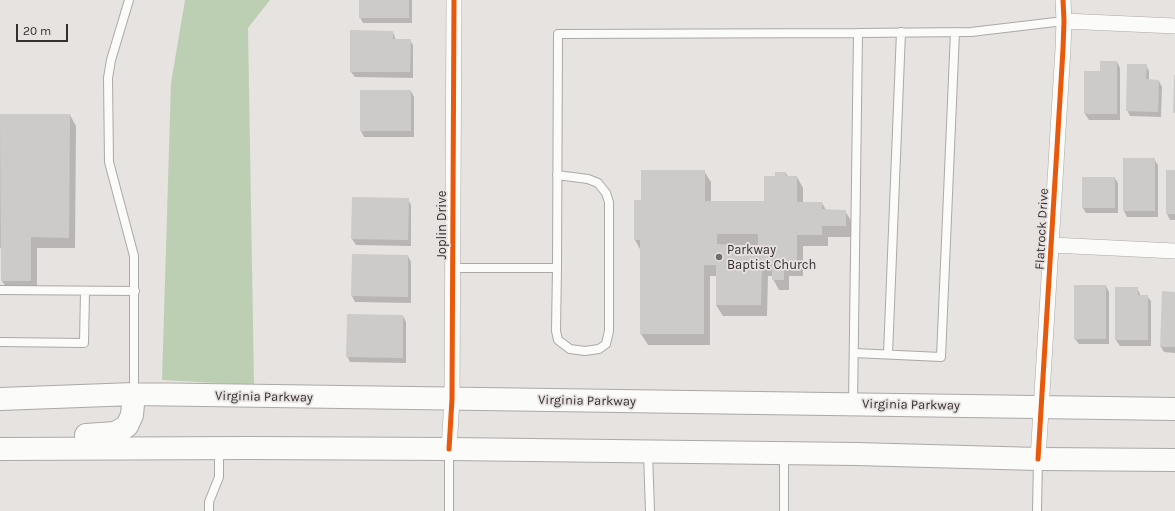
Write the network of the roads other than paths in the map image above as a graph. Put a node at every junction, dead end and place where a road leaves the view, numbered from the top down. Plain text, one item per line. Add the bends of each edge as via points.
1 (129, 0) edge
2 (454, 0) edge
3 (1063, 0) edge
4 (1064, 21) junction
5 (1175, 26) edge
6 (901, 32) junction
7 (955, 32) junction
8 (858, 33) junction
9 (557, 175) junction
10 (1052, 245) junction
11 (1175, 251) edge
12 (453, 268) junction
13 (557, 268) junction
14 (0, 290) edge
15 (84, 291) junction
16 (135, 291) junction
17 (0, 342) edge
18 (854, 353) junction
19 (888, 354) junction
20 (134, 394) junction
21 (0, 399) edge
22 (452, 399) junction
23 (853, 404) junction
24 (1042, 408) junction
25 (1175, 408) edge
26 (219, 448) junction
27 (2, 449) edge
28 (449, 449) junction
29 (648, 452) junction
30 (784, 453) junction
31 (1038, 459) junction
32 (1175, 460) edge
33 (209, 511) edge
34 (449, 511) edge
35 (650, 511) edge
36 (784, 511) edge
37 (1037, 511) edge

1 - 16 lane via 108,78 109,162 134,256
2 - 12 street, Joplin Drive
3 - 4 street, Flatrock Drive
4 - 5 street
4 - 7 lane
4 - 10 street, Flatrock Drive
6 - 7 lane
6 - 8 lane
6 - 19 lane
7 - 19 lane via 941,357
8 - 9 lane via 558,34
8 - 18 lane
9 - 13 lane
9 - 13 lane via 588,179 598,183 609,202 609,331 606,344 599,349 585,351 570,348 558,340
10 - 11 street
10 - 24 street, Flatrock Drive
12 - 13 lane
12 - 22 street, Joplin Drive
14 - 15 lane
15 - 16 lane
15 - 17 lane via 84,343
16 - 20 lane
18 - 19 lane
18 - 23 lane
20 - 21 main road, Virginia Parkway
20 - 22 main road, Virginia Parkway
20 - 27 main road via 132,415 127,426 115,433 28,437
22 - 23 main road, Virginia Parkway
22 - 28 street, Joplin Drive
23 - 24 main road, Virginia Parkway
24 - 25 main road, Virginia Parkway
24 - 31 street, Flatrock Drive
26 - 27 main road
26 - 28 main road
26 - 33 lane via 219,477 209,502
28 - 29 main road
28 - 34 lane
29 - 30 main road
29 - 35 lane
30 - 31 main road
30 - 36 lane
31 - 32 main road
31 - 37 lane

